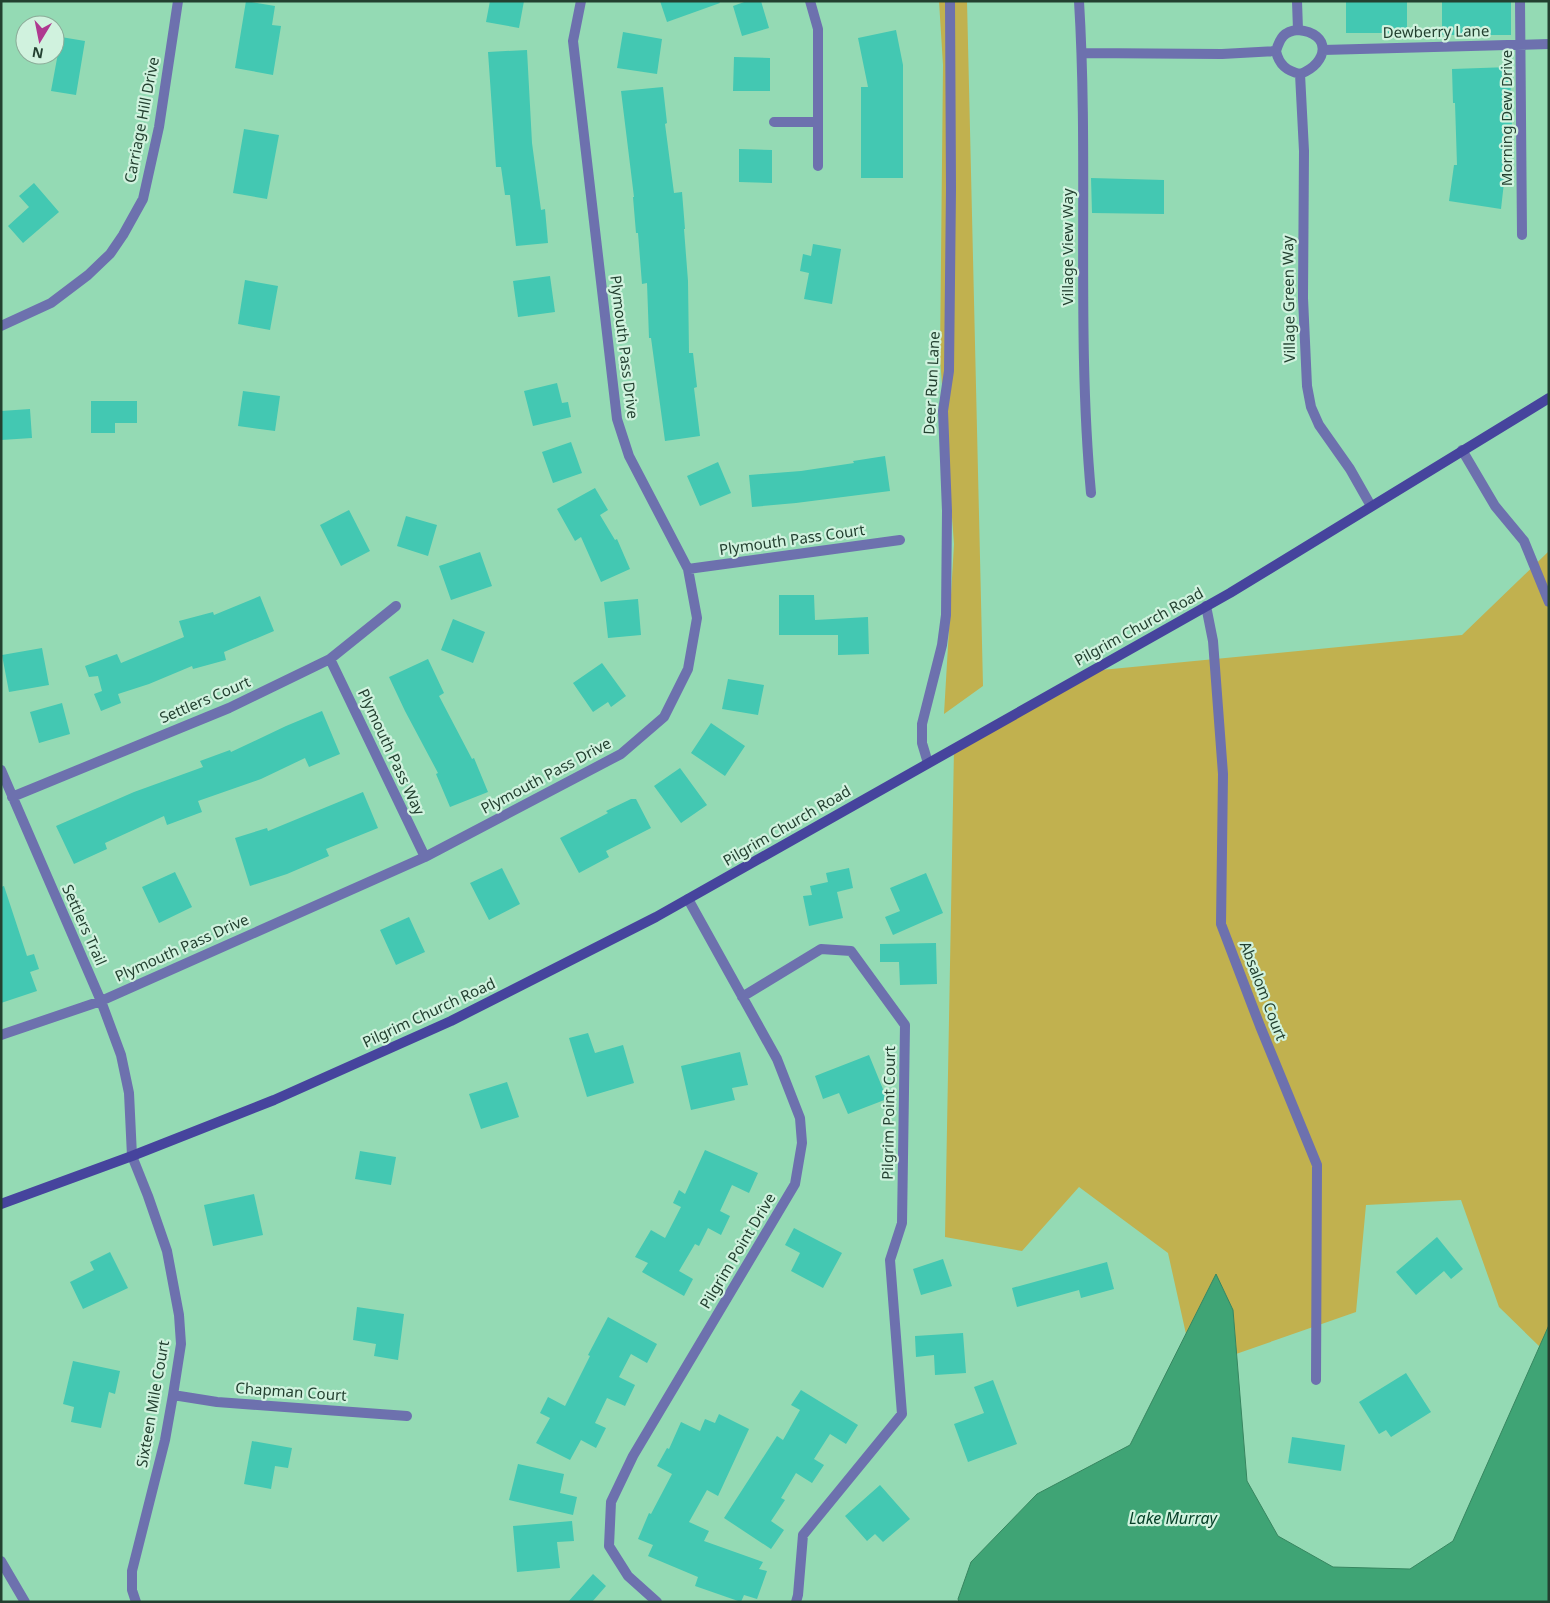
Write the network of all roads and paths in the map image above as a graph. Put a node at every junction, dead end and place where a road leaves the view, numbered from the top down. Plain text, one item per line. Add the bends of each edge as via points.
1 (178, 1) edge
2 (581, 1) edge
3 (810, 1) edge
4 (950, 1) edge
5 (1079, 1) edge
6 (1297, 1) edge
7 (1520, 1) edge
8 (1298, 30) junction
9 (1549, 44) edge
10 (1521, 45) junction
11 (1323, 50) junction
12 (1276, 51) junction
13 (1082, 53) junction
14 (1300, 74) junction
15 (774, 122) dead end
16 (818, 122) junction
17 (818, 166) dead end
18 (1522, 235) dead end
19 (1, 326) edge
20 (1549, 398) edge
21 (1462, 450) junction
22 (1091, 493) dead end
23 (1371, 506) junction
24 (900, 540) dead end
25 (688, 569) junction
26 (1549, 602) edge
27 (396, 606) dead end
28 (1206, 606) junction
29 (330, 659) junction
30 (928, 763) junction
31 (1, 770) edge
32 (12, 797) junction
33 (425, 857) junction
34 (688, 899) junction
35 (742, 997) junction
36 (101, 1001) junction
37 (1, 1035) edge
38 (132, 1156) junction
39 (1, 1204) edge
40 (1316, 1380) dead end
41 (173, 1395) junction
42 (407, 1416) dead end
43 (1, 1561) edge
44 (25, 1602) edge
45 (136, 1602) edge
46 (657, 1602) edge
47 (796, 1602) edge

1 - 19 street, Carriage Hill Drive via 159,127 145,190 124,234 110,254 52,303
2 - 25 street, Plymouth Pass Drive via 573,41 617,419 629,456
3 - 16 street via 818,29
4 - 30 street, Deer Run Lane via 949,371 943,411 946,615 942,645 922,724 922,744
5 - 13 street, Village View Way
6 - 8 street
7 - 10 street, Morning Dew Drive
8 - 11 street via 1315,36
8 - 12 street via 1286,33
9 - 10 street, Dewberry Lane
10 - 11 street, Dewberry Lane
10 - 18 street, Morning Dew Drive
11 - 14 street via 1318,64
12 - 13 street
12 - 14 street via 1281,64 1290,72
13 - 22 street, Village View Way via 1084,353
14 - 23 street, Village Green Way via 1307,386 1311,408 1319,425
15 - 16 street
16 - 17 street
20 - 21 street, Pilgrim Church Road
21 - 23 street, Pilgrim Church Road
21 - 26 street via 1495,506 1524,541
23 - 28 street, Pilgrim Church Road
24 - 25 street, Plymouth Pass Court
25 - 33 street, Plymouth Pass Drive via 697,618 688,669 664,717 621,754
27 - 29 street, Settlers Court
28 - 30 street, Pilgrim Church Road
28 - 40 street, Absalom Court via 1213,640 1223,774 1221,924 1317,1165
29 - 32 street, Settlers Court via 229,708
29 - 33 street, Plymouth Pass Way
30 - 34 street, Pilgrim Church Road
31 - 32 street, Settlers Trail
32 - 36 street, Settlers Trail
33 - 36 street, Plymouth Pass Drive
34 - 35 street, Pilgrim Point Drive
34 - 38 street, Pilgrim Church Road via 451,1021 274,1100
35 - 46 street, Pilgrim Point Drive via 777,1059 800,1118 802,1143 795,1184 633,1456 611,1502 609,1546 628,1576
35 - 47 street, Pilgrim Point Court via 821,949 852,951 905,1025 902,1223 890,1260 902,1414 803,1535
36 - 37 street, Plymouth Pass Drive
36 - 38 street, Settlers Trail via 121,1055 129,1093
38 - 39 street, Pilgrim Church Road
38 - 41 street, Sixteen Mile Court via 167,1251 179,1314 181,1344
41 - 42 street, Chapman Court via 216,1402
41 - 45 street, Sixteen Mile Court via 132,1571
43 - 44 street

